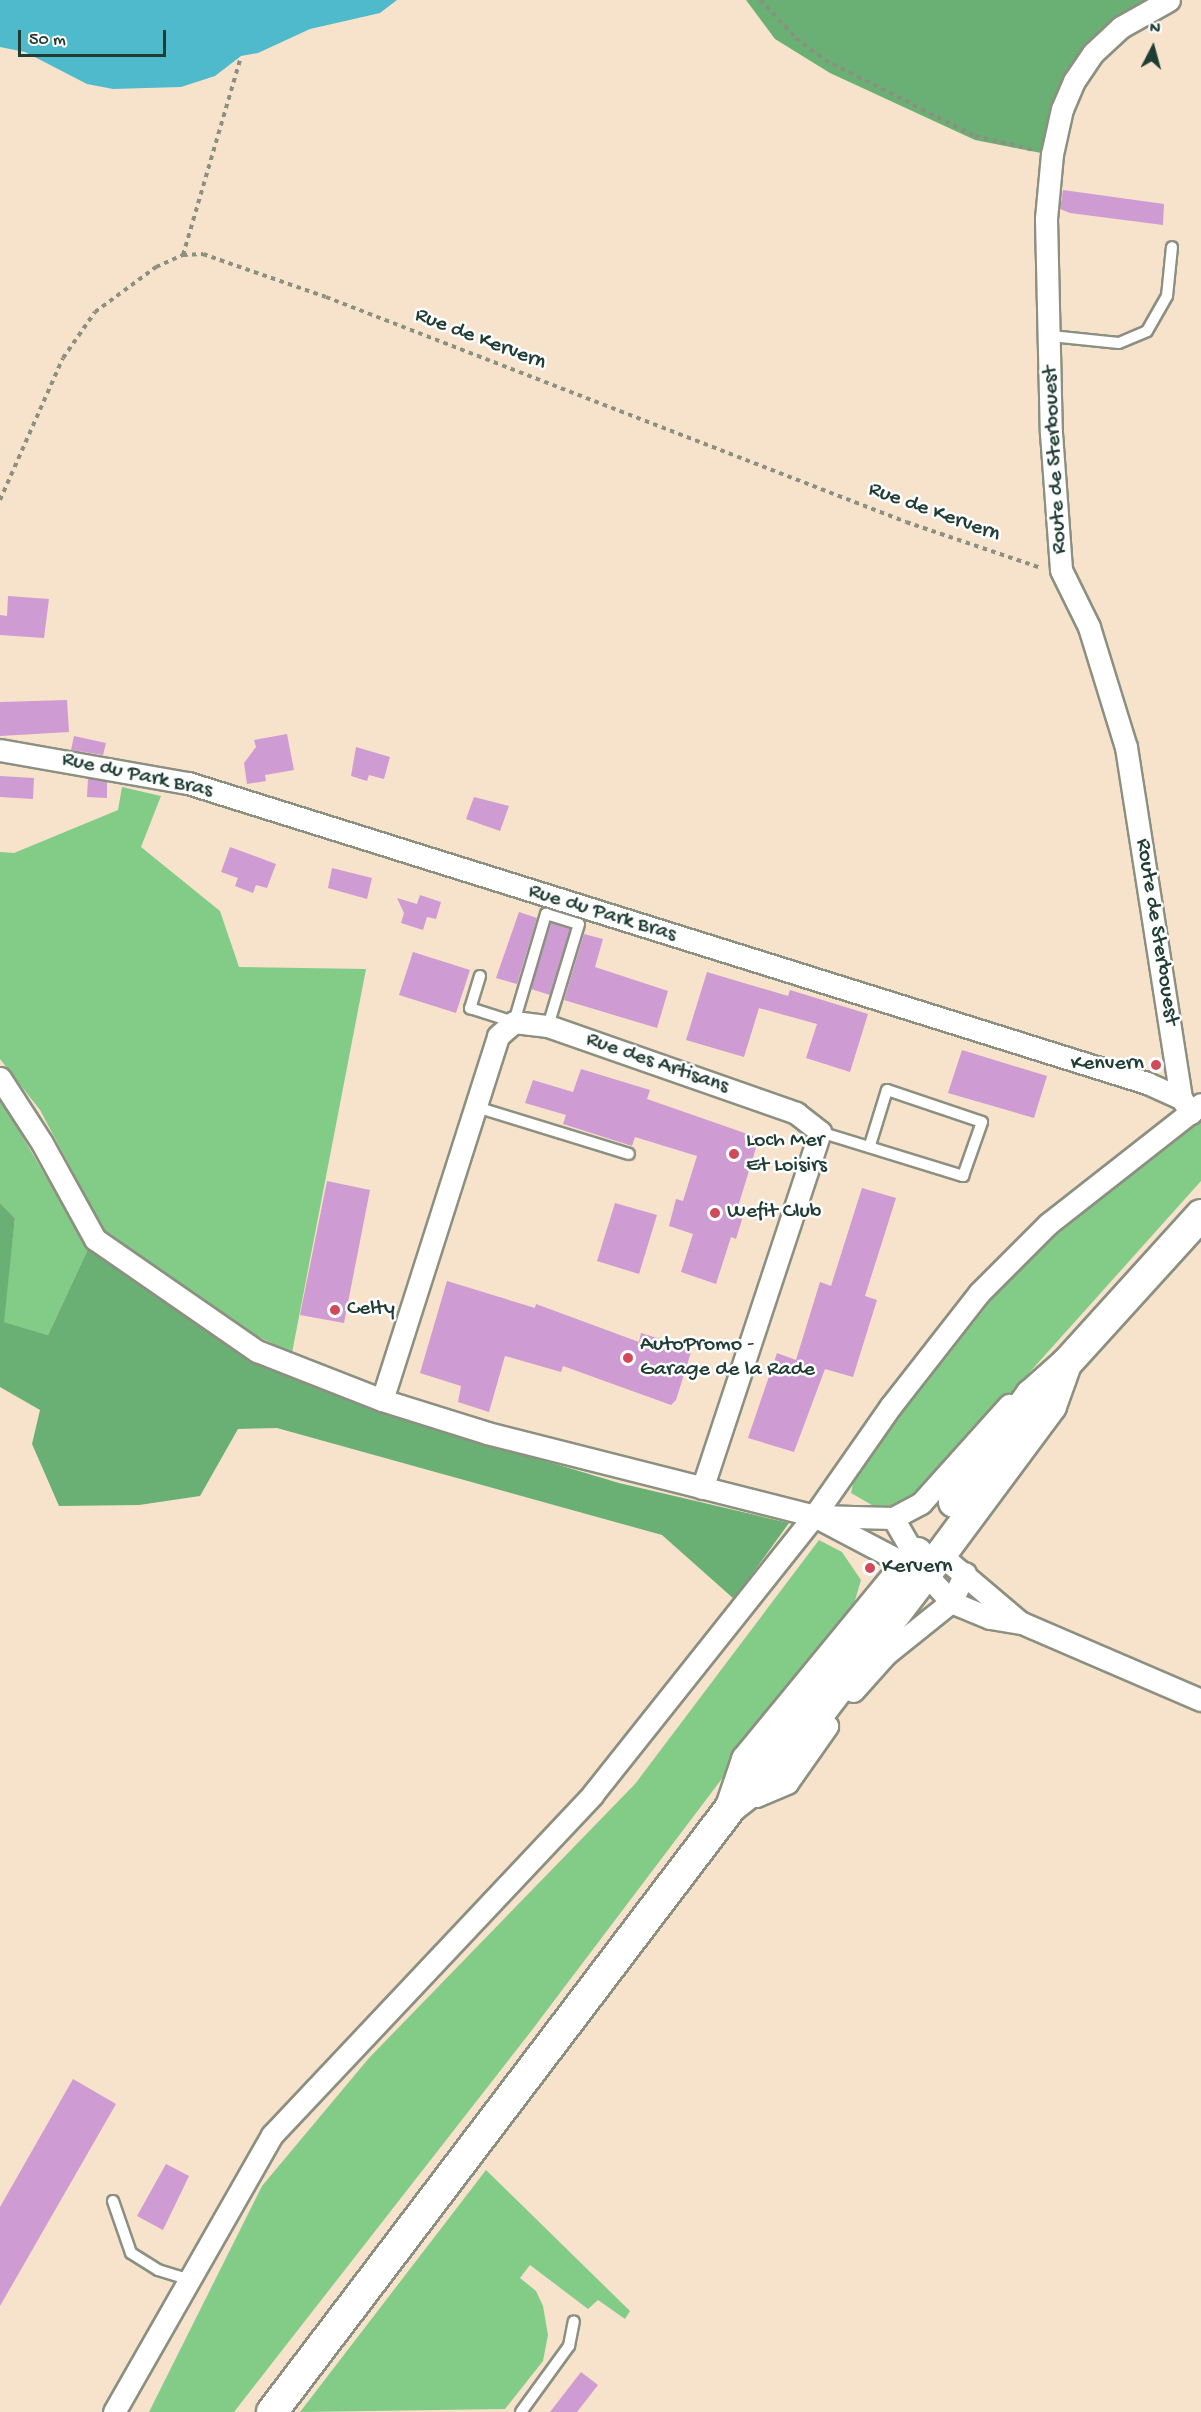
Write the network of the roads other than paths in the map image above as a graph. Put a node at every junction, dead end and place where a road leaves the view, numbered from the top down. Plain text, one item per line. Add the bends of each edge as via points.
1 (1169, 0) edge
2 (1172, 247) dead end
3 (1051, 336) junction
4 (0, 750) edge
5 (480, 976) dead end
6 (513, 1022) junction
7 (548, 1026) junction
8 (0, 1078) edge
9 (1191, 1105) edge
10 (472, 1106) junction
11 (820, 1132) junction
12 (870, 1145) junction
13 (629, 1154) dead end
14 (1201, 1215) edge
15 (1066, 1364) junction
16 (382, 1400) junction
17 (702, 1488) junction
18 (814, 1516) junction
19 (893, 1518) junction
20 (925, 1563) junction
21 (965, 1573) junction
22 (951, 1602) junction
23 (1022, 1623) junction
24 (1201, 1700) edge
25 (731, 1807) junction
26 (113, 2201) dead end
27 (190, 2280) junction
28 (574, 2321) dead end
29 (114, 2412) edge
30 (272, 2412) edge
31 (521, 2412) edge

1 - 3 street, Route de Sterbouest via 1121,27 1093,53 1068,92 1052,154 1046,219
2 - 3 lane via 1167,296 1147,331 1119,343
3 - 9 street, Route de Sterbouest via 1052,433 1062,570 1089,627 1126,747
4 - 9 street, Rue du Park Bras via 188,783 1147,1083
5 - 6 lane via 470,1008
6 - 7 street, Rue des Artisans
6 - 7 lane via 546,914 579,924
6 - 10 street via 498,1036
7 - 11 street, Rue des Artisans via 796,1113
8 - 16 street via 95,1239 257,1351
9 - 18 street via 1048,1224 979,1293 890,1407
10 - 13 lane
10 - 16 street
11 - 12 lane
11 - 17 street
12 - 12 lane via 963,1176 982,1122 887,1090
14 - 15 main road
15 - 19 street via 1033,1378 921,1503
15 - 20 main road via 1050,1406
16 - 17 street via 487,1433
17 - 18 street
18 - 19 street
18 - 20 street via 898,1560
18 - 27 street via 592,1795 272,2135
19 - 20 street
20 - 21 street via 949,1562
20 - 22 street
20 - 25 main road via 773,1774
21 - 22 street
21 - 23 street
22 - 23 street via 990,1618
22 - 25 street via 886,1654 844,1701 787,1784
23 - 24 street
25 - 30 main road
26 - 27 lane via 131,2253 158,2270
27 - 29 street
28 - 31 lane via 569,2346

